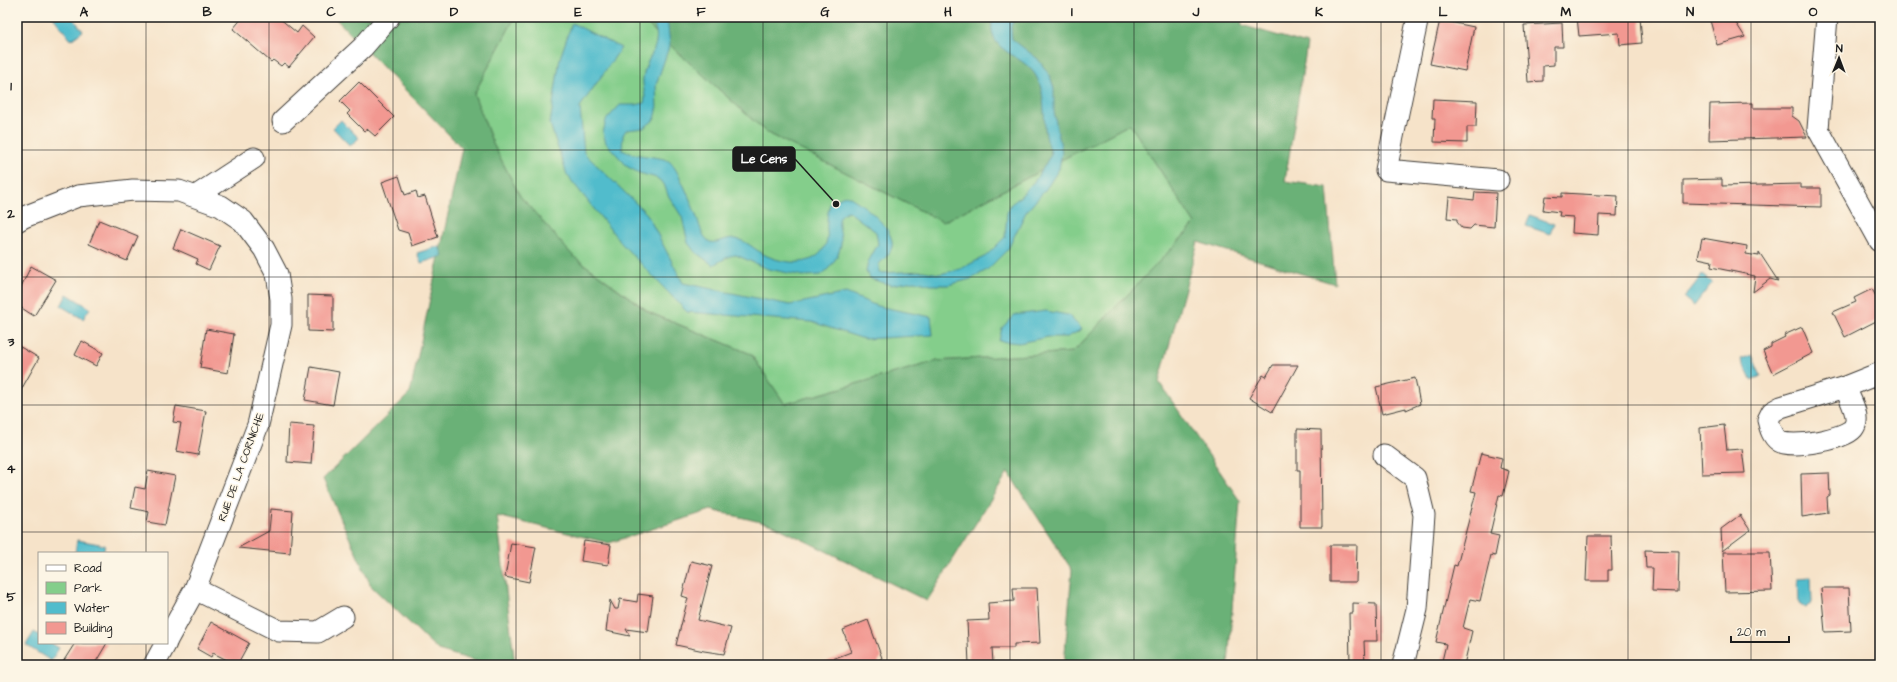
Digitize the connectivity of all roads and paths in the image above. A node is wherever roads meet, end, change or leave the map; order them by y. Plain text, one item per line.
1 (389, 17) edge
2 (1418, 17) edge
3 (1827, 17) edge
4 (284, 121) dead end
5 (254, 158) dead end
6 (1498, 180) dead end
7 (196, 196) junction
8 (17, 221) edge
9 (1880, 240) edge
10 (1880, 373) edge
11 (1845, 387) dead end
12 (1384, 455) dead end
13 (195, 589) junction
14 (343, 617) dead end
15 (168, 638) edge
16 (165, 644) edge
17 (154, 665) edge
18 (1403, 665) edge

1 - 4 street
2 - 6 street
3 - 9 street
5 - 7 street
7 - 8 street, RUE DE LA CORNICHE
7 - 13 street, RUE DE LA CORNICHE
10 - 11 street
12 - 18 street
13 - 14 street
13 - 15 street, RUE DE LA CORNICHE
16 - 17 street

